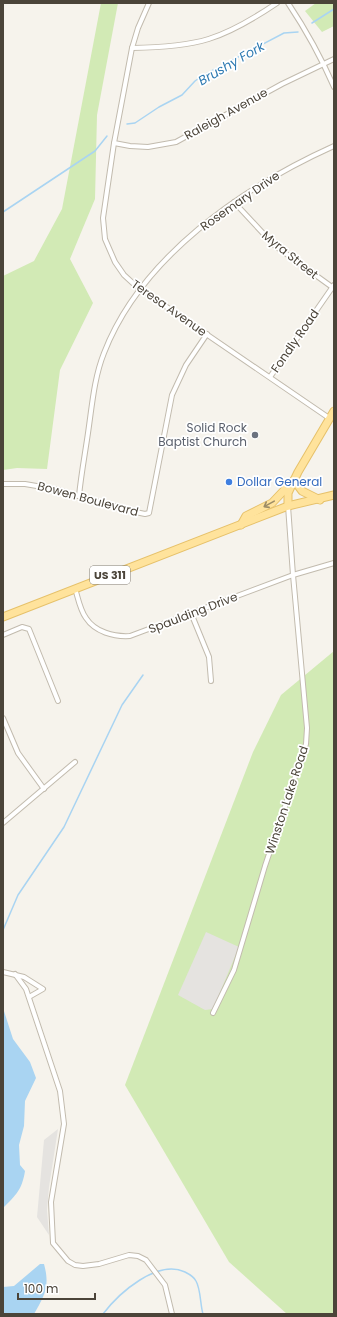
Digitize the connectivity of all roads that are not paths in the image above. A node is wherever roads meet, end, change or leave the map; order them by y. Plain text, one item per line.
1 (150, 3) edge
2 (277, 3) edge
3 (288, 3) edge
4 (132, 48) junction
5 (334, 59) edge
6 (324, 63) junction
7 (334, 87) edge
8 (114, 143) junction
9 (334, 146) edge
10 (234, 202) junction
11 (333, 286) edge
12 (140, 288) junction
13 (207, 334) junction
14 (270, 377) junction
15 (334, 411) edge
16 (329, 418) junction
17 (294, 480) junction
18 (3, 484) edge
19 (334, 495) edge
20 (79, 496) junction
21 (320, 500) junction
22 (288, 506) junction
23 (241, 525) junction
24 (334, 563) edge
25 (293, 575) junction
26 (75, 588) junction
27 (191, 613) junction
28 (3, 617) edge
29 (3, 635) edge
30 (211, 681) dead end
31 (58, 701) dead end
32 (3, 718) edge
33 (75, 762) dead end
34 (44, 789) junction
35 (3, 824) edge
36 (3, 972) edge
37 (15, 974) junction
38 (29, 997) junction
39 (213, 1012) dead end
40 (172, 1314) edge

1 - 4 street, Teresa Avenue
2 - 4 street
3 - 6 street
4 - 8 street, Teresa Avenue
5 - 6 street, Raleigh Avenue
6 - 7 street
6 - 8 street, Raleigh Avenue
8 - 12 street, Teresa Avenue
9 - 10 street, Rosemary Drive
10 - 11 street, Myra Street
10 - 12 street, Rosemary Drive
11 - 14 street, Fondly Road
12 - 13 street, Teresa Avenue
12 - 20 street, Rosemary Drive
13 - 14 street, Teresa Avenue
13 - 20 street, Bowen Boulevard
14 - 16 street, Teresa Avenue
15 - 16 main road
16 - 17 main road
17 - 21 main road
17 - 22 main road
17 -> 23 main road
18 - 20 street, Bowen Boulevard
19 - 21 main road, US 311
21 - 22 main road, US 311
22 - 23 main road, US 311
22 - 25 street, Winston Lake Road
23 - 26 main road, US 311
24 - 25 street, Spaulding Drive
25 - 27 street, Spaulding Drive
25 - 39 street, Winston Lake Road
26 - 27 street, Spaulding Drive
26 - 28 main road, US 311
27 - 30 street
29 - 31 street
32 - 34 street
33 - 34 street
34 - 35 street
36 - 37 street
37 - 38 street
37 - 38 street
38 - 40 street

